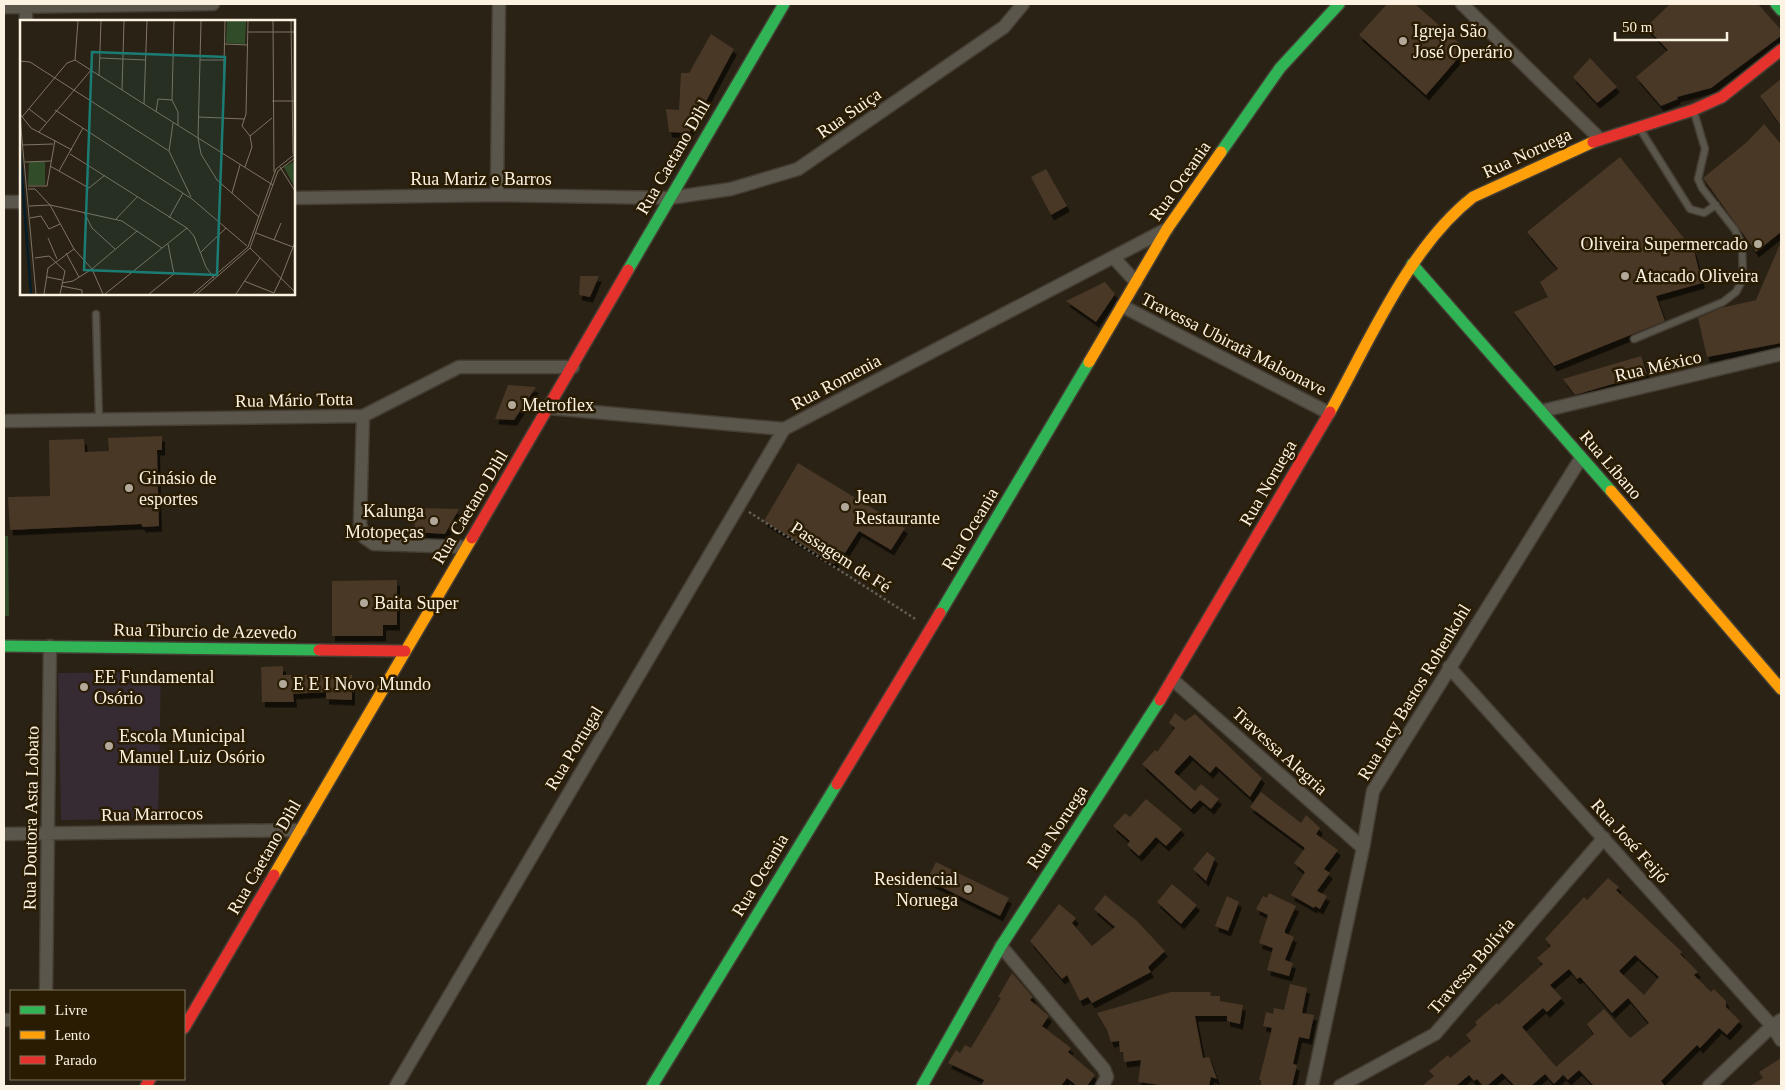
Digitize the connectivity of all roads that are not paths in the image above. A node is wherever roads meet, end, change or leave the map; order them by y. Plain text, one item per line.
1 (213, 4) edge
2 (499, 4) edge
3 (784, 4) edge
4 (1023, 4) edge
5 (1339, 4) edge
6 (1462, 4) edge
7 (1776, 4) edge
8 (4, 6) edge
9 (26, 6) junction
10 (1781, 10) edge
11 (26, 20) edge
12 (1781, 50) edge
13 (1694, 110) junction
14 (1639, 128) junction
15 (1600, 139) junction
16 (497, 195) junction
17 (295, 198) edge
18 (669, 198) junction
19 (4, 202) edge
20 (20, 202) edge
21 (1716, 205) junction
22 (1168, 229) junction
23 (1113, 256) junction
24 (1412, 264) junction
25 (1136, 282) junction
26 (1122, 306) junction
27 (96, 314) dead end
28 (1634, 338) dead end
29 (1781, 354) edge
30 (573, 367) junction
31 (549, 408) junction
32 (1542, 411) junction
33 (1329, 413) junction
34 (363, 416) junction
35 (99, 420) junction
36 (4, 421) edge
37 (784, 429) junction
38 (1581, 458) junction
39 (466, 548) junction
40 (4, 646) edge
41 (50, 646) junction
42 (405, 651) junction
43 (1449, 667) junction
44 (1174, 680) junction
45 (1781, 689) edge
46 (301, 830) junction
47 (48, 833) junction
48 (4, 834) edge
49 (1604, 838) junction
50 (1363, 848) junction
51 (1001, 946) junction
52 (46, 990) edge
53 (185, 1023) edge
54 (1776, 1023) edge
55 (1781, 1040) edge
56 (396, 1086) edge
57 (652, 1086) edge
58 (922, 1086) edge
59 (1102, 1086) edge
60 (1312, 1086) edge
61 (1340, 1086) edge
62 (1709, 1086) edge

1 - 9 street
2 - 16 street
3 - 18 street, Rua Caetano Dihl
4 - 18 street, Rua Suiça
5 - 22 street, Rua Oceania
6 - 15 street
7 - 10 street
8 - 9 street
9 - 11 street
12 - 13 street, Rua Noruega
13 - 14 street, Rua Noruega
13 - 21 lane
14 - 15 street, Rua Noruega
14 - 21 lane
15 - 24 street, Rua Noruega
16 - 17 street, Rua Mariz e Barros
16 - 18 street, Rua Mariz e Barros
18 - 30 street, Rua Caetano Dihl
19 - 20 street
21 - 28 lane
22 - 23 street, Rua Romenia
22 - 25 street, Rua Oceania
23 - 25 street
23 - 37 street, Rua Romenia
24 - 32 street, Rua Líbano
24 - 33 street, Rua Noruega
25 - 26 street, Rua Oceania
26 - 33 street, Travessa Ubiratã Malsonave
26 - 57 street, Rua Oceania
27 - 35 lane
29 - 32 street, Rua México
30 - 31 street, Rua Caetano Dihl
30 - 34 street, Rua Mário Totta
31 - 37 street, Rua Romenia
31 - 39 street, Rua Caetano Dihl
32 - 38 street, Rua Líbano
33 - 44 street, Rua Noruega
34 - 35 street, Rua Mário Totta
34 - 39 street
35 - 36 street, Rua Mário Totta
37 - 56 street, Rua Portugal
38 - 43 street, Rua Jacy Bastos Rohenkohl
38 - 45 street, Rua Líbano
39 - 42 street, Rua Caetano Dihl
40 - 41 street, Rua Tiburcio de Azevedo
41 - 42 street, Rua Tiburcio de Azevedo
41 - 47 street, Rua Doutora Asta Lobato
42 - 46 street, Rua Caetano Dihl
43 - 49 street, Rua José Feijó
43 - 50 street, Rua Jacy Bastos Rohenkohl
44 - 50 street, Travessa Alegria
44 - 51 street, Rua Noruega
46 - 47 street, Rua Marrocos
46 - 53 street, Rua Caetano Dihl
47 - 48 street, Rua Marrocos
47 - 52 street, Rua Doutora Asta Lobato
49 - 54 street, Rua José Feijó
49 - 61 street, Travessa Bolívia
50 - 60 street, Rua Jacy Bastos Rohenkohl
51 - 58 street, Rua Noruega
51 - 59 street
54 - 55 street, Rua José Feijó
54 - 62 street

